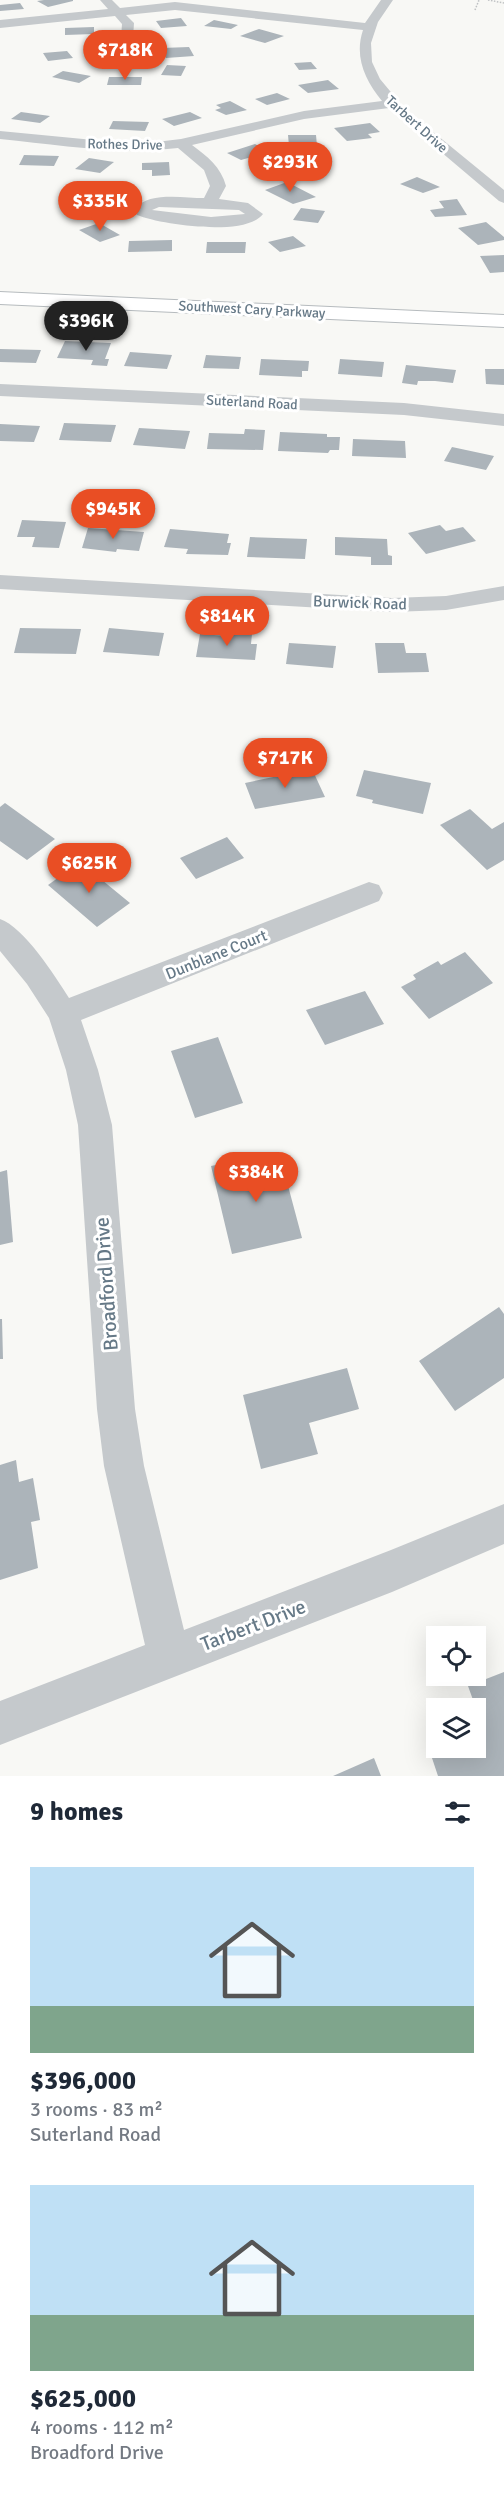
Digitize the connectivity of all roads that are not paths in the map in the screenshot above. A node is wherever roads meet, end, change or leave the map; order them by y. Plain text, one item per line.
1 (106, 0) edge
2 (387, 0) edge
3 (117, 11) junction
4 (0, 24) edge
5 (367, 27) junction
6 (124, 60) dead end
7 (391, 104) junction
8 (0, 135) edge
9 (182, 143) junction
10 (504, 198) edge
11 (209, 203) junction
12 (0, 298) edge
13 (504, 321) edge
14 (0, 390) edge
15 (504, 420) edge
16 (0, 582) edge
17 (504, 593) edge
18 (369, 893) dead end
19 (0, 931) edge
20 (63, 1014) junction
21 (504, 1524) edge
22 (169, 1657) junction
23 (0, 1723) edge

1 - 3 street
2 - 5 street
3 - 4 street
3 - 5 street
3 - 6 street
5 - 7 street, Tarbert Drive
7 - 9 street, Rothes Drive
7 - 10 street, Tarbert Drive
8 - 9 street, Rothes Drive
9 - 11 street
11 - 11 street
12 - 13 main road, Southwest Cary Parkway
14 - 15 street, Suterland Road
16 - 17 street, Burwick Road
18 - 20 street, Dunblane Court
19 - 20 street, Broadford Drive
20 - 22 street, Broadford Drive
21 - 22 street, Tarbert Drive
22 - 23 street, Tarbert Drive

